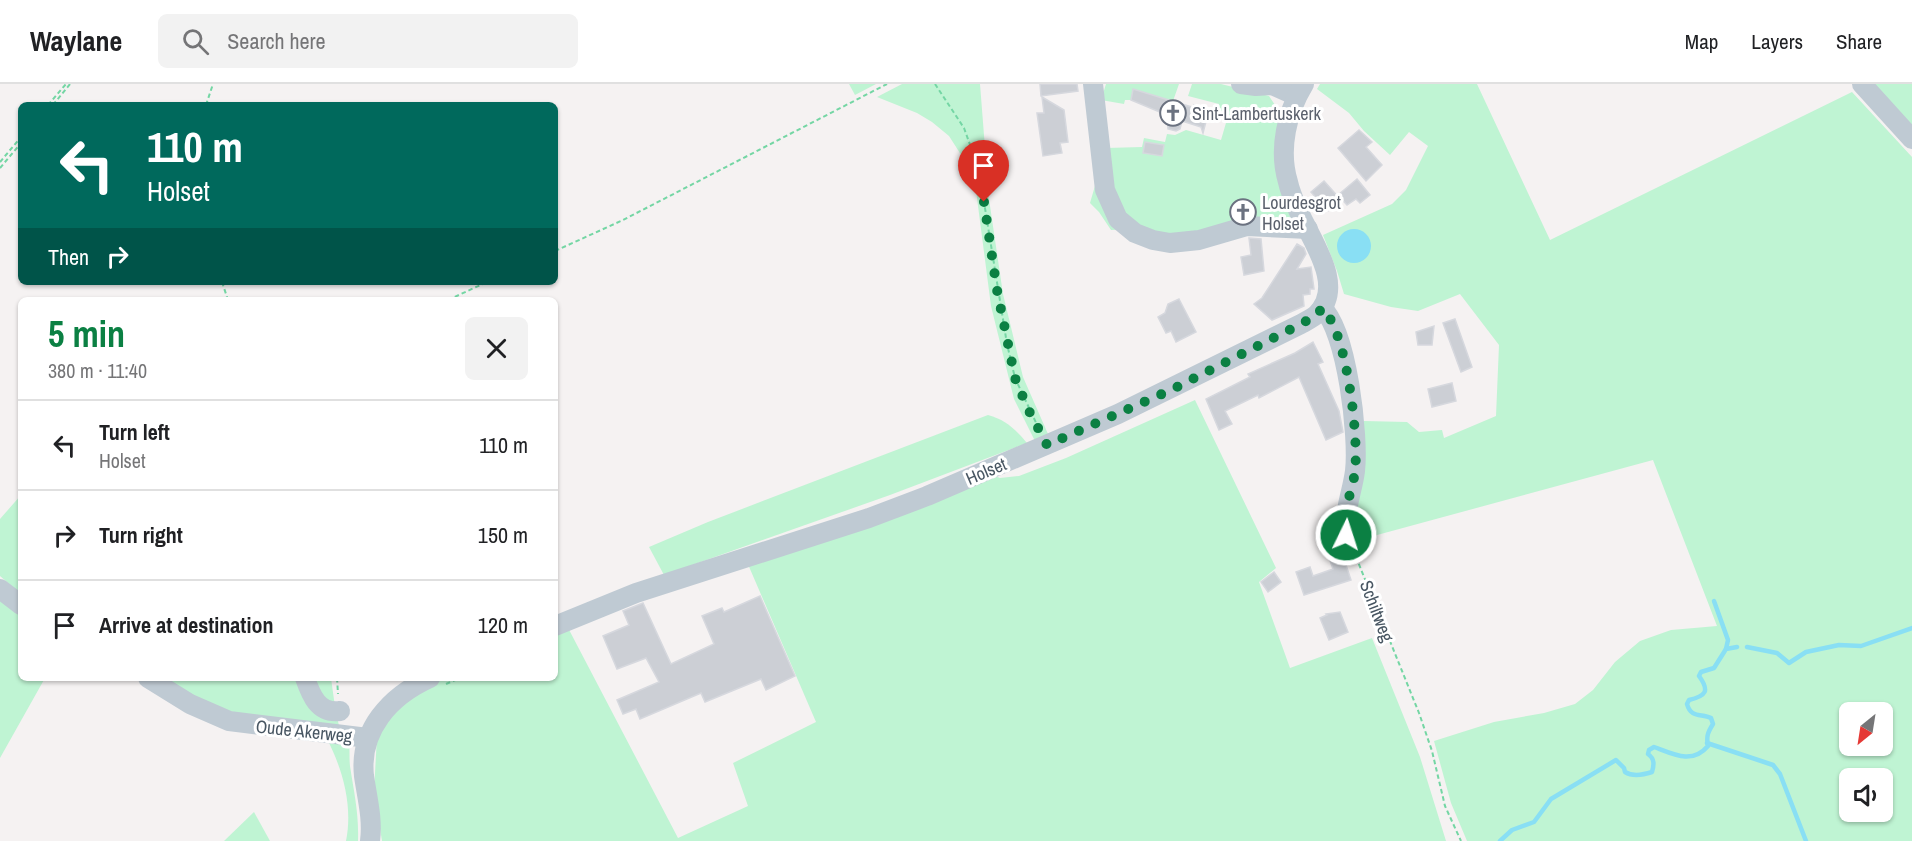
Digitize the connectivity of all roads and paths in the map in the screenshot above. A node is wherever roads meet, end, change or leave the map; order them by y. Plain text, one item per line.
1 (68, 84) edge
2 (213, 84) edge
3 (886, 84) edge
4 (935, 84) edge
5 (1093, 84) edge
6 (1241, 84) edge
7 (1862, 84) edge
8 (1300, 90) edge
9 (51, 102) edge
10 (55, 102) edge
11 (207, 102) edge
12 (1912, 139) edge
13 (18, 141) edge
14 (18, 147) edge
15 (0, 162) edge
16 (0, 168) edge
17 (1308, 229) junction
18 (558, 249) edge
19 (480, 285) edge
20 (454, 297) edge
21 (1322, 308) junction
22 (1047, 445) junction
23 (1349, 543) joint
24 (0, 590) edge
25 (18, 603) edge
26 (558, 625) edge
27 (153, 681) edge
28 (306, 681) edge
29 (424, 681) edge
30 (340, 711) dead end
31 (368, 738) junction
32 (370, 841) edge
33 (1461, 841) edge

1 - 9 path
1 - 10 path
2 - 11 path
3 - 18 path
4 - 22 path
5 - 17 street
6 - 8 street
7 - 12 street
8 - 17 street
13 - 15 path
14 - 16 path
17 - 21 street
19 - 20 path
21 - 22 street, Holset
21 - 23 street
22 - 26 street, Holset
23 - 33 path, Schiltweg
24 - 25 street
27 - 31 street, Oude Akerweg
28 - 30 street
29 - 31 street
31 - 32 street, Oude Akerweg

